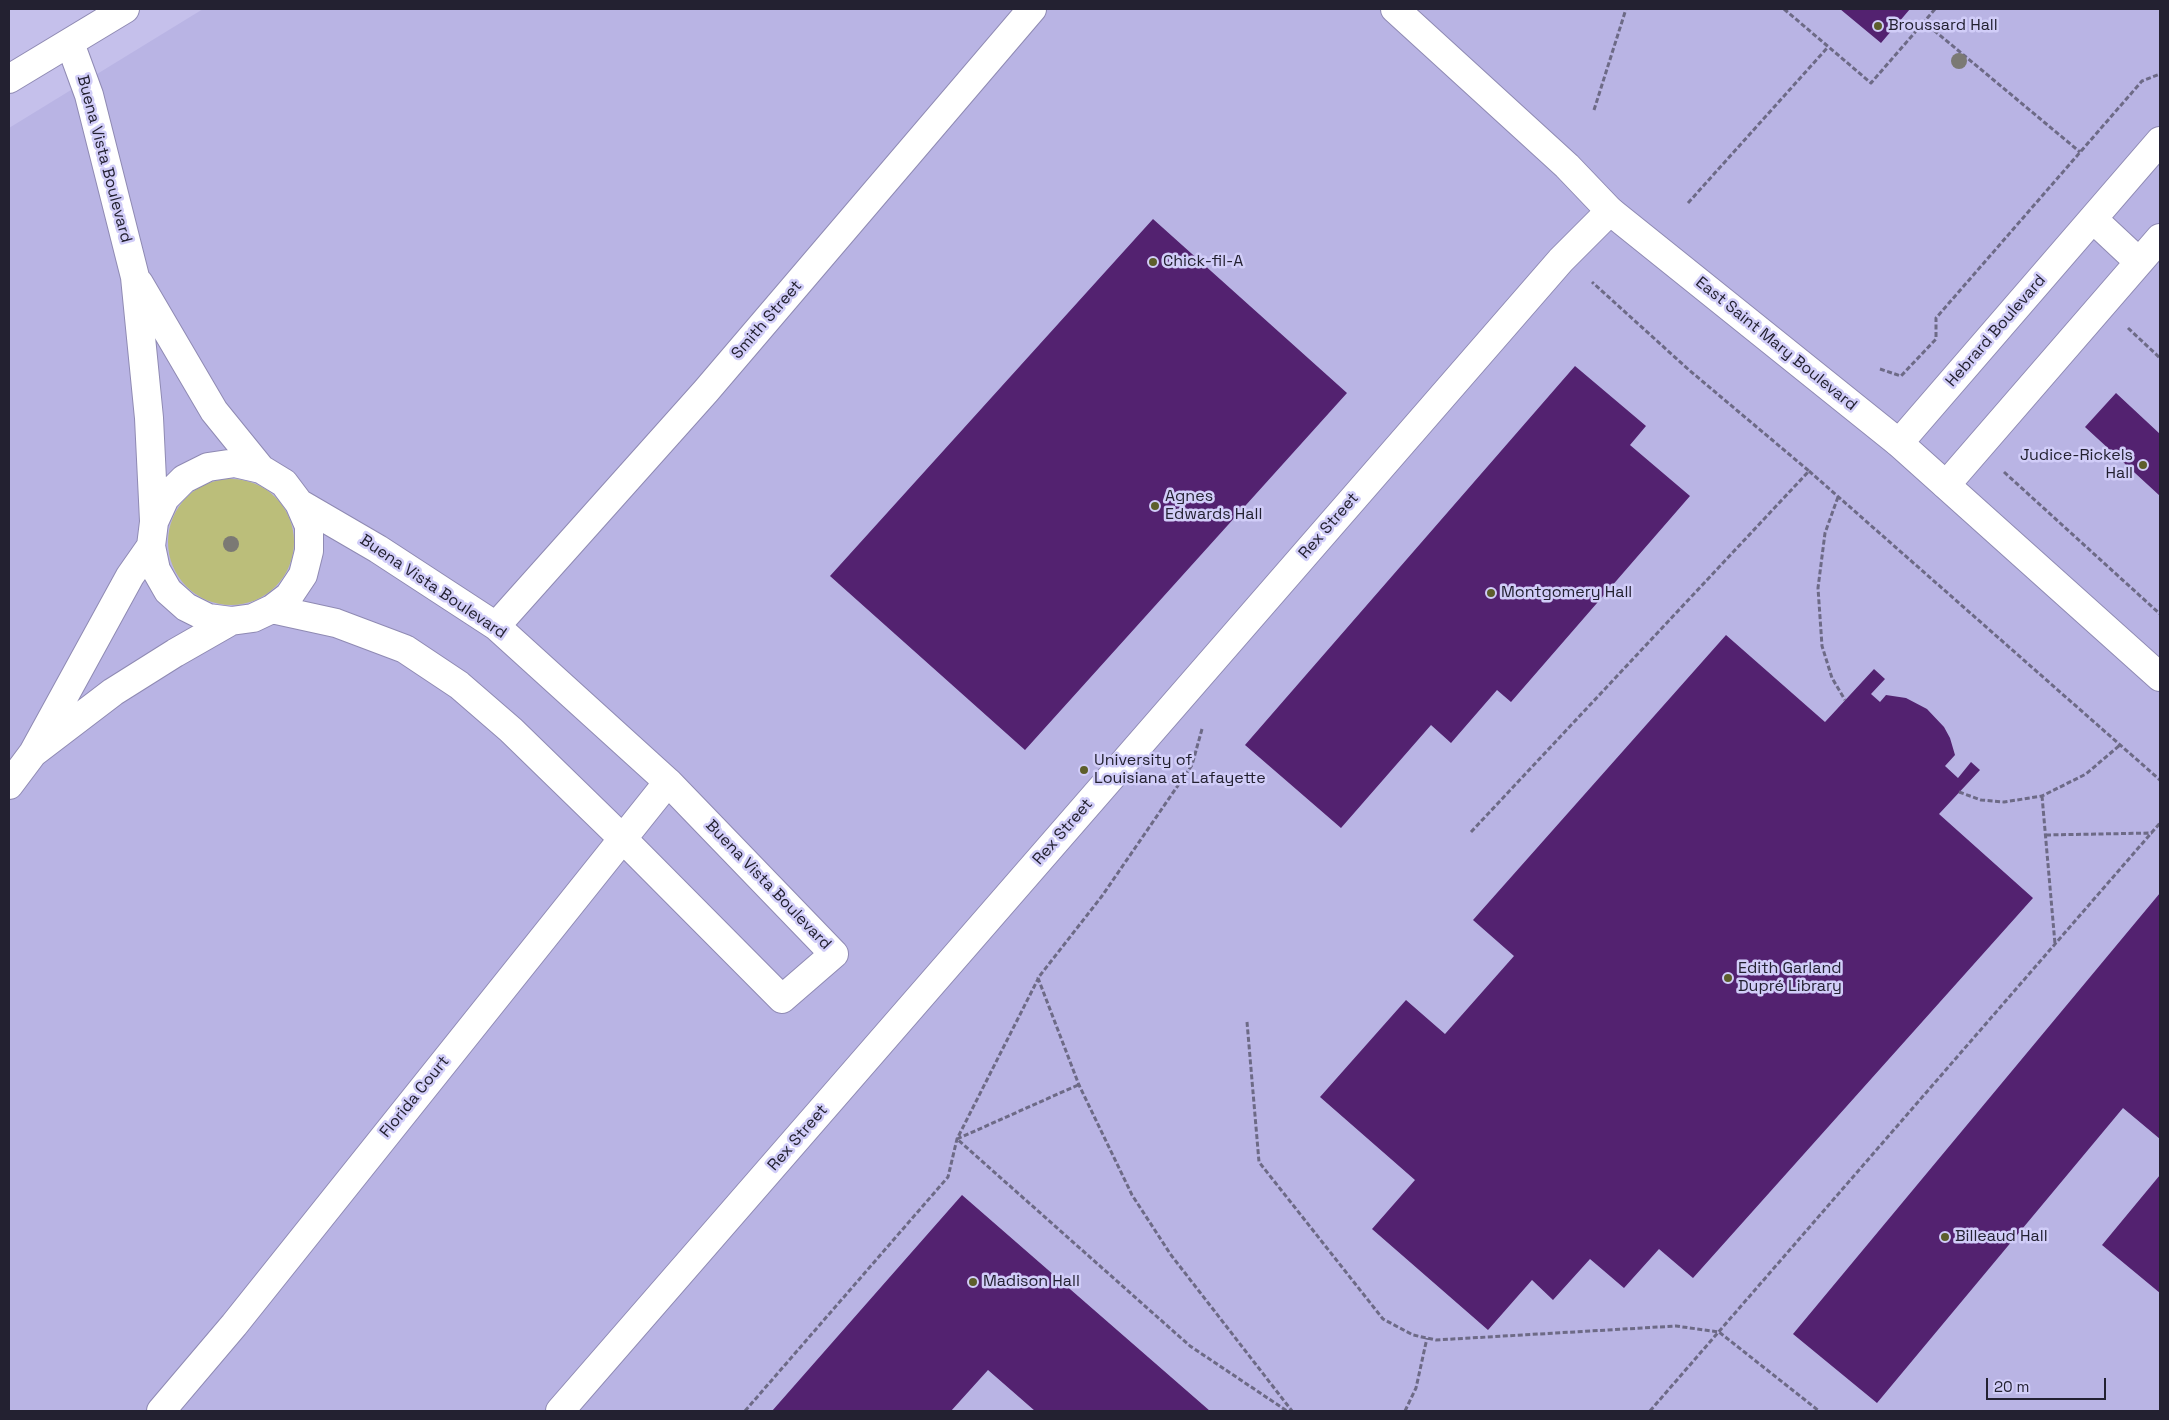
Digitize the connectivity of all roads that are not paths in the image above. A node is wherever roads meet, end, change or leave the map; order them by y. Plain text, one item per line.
1 (125, 9) edge
2 (1032, 9) edge
3 (1395, 9) edge
4 (70, 42) junction
5 (9, 79) edge
6 (2160, 141) edge
7 (1610, 211) junction
8 (2093, 219) junction
9 (2160, 238) edge
10 (2139, 262) junction
11 (135, 277) junction
12 (1899, 443) junction
13 (261, 469) junction
14 (1946, 485) junction
15 (300, 503) junction
16 (153, 534) junction
17 (272, 609) junction
18 (231, 621) junction
19 (496, 626) junction
20 (2160, 677) edge
21 (33, 753) junction
22 (668, 782) junction
23 (9, 785) edge
24 (622, 838) junction
25 (161, 1411) edge
26 (560, 1411) edge

1 - 4 street
2 - 19 street, Smith Street
3 - 7 street, East Saint Mary Boulevard
4 - 5 street
4 - 11 street, Buena Vista Boulevard
6 - 8 street, Hebrard Boulevard
7 - 12 street, East Saint Mary Boulevard
7 - 26 street, Rex Street
8 - 10 street
8 - 12 street, Hebrard Boulevard
9 - 10 street
10 - 14 street
11 - 13 street, Buena Vista Boulevard
11 - 16 street, Buena Vista Boulevard
12 - 14 street, East Saint Mary Boulevard
13 - 15 street, Buena Vista Boulevard
13 - 16 street, Buena Vista Boulevard
14 - 20 street, East Saint Mary Boulevard
15 - 17 street, Buena Vista Boulevard
15 - 19 street, Buena Vista Boulevard
16 - 18 street, Buena Vista Boulevard
16 - 21 street, Buena Vista Boulevard
17 - 18 street, Buena Vista Boulevard
17 - 24 street, Buena Vista Boulevard
18 - 21 street, Buena Vista Boulevard
19 - 22 street, Buena Vista Boulevard
21 - 23 street
22 - 24 street, Florida Court
22 - 24 street, Buena Vista Boulevard
24 - 25 street, Florida Court

